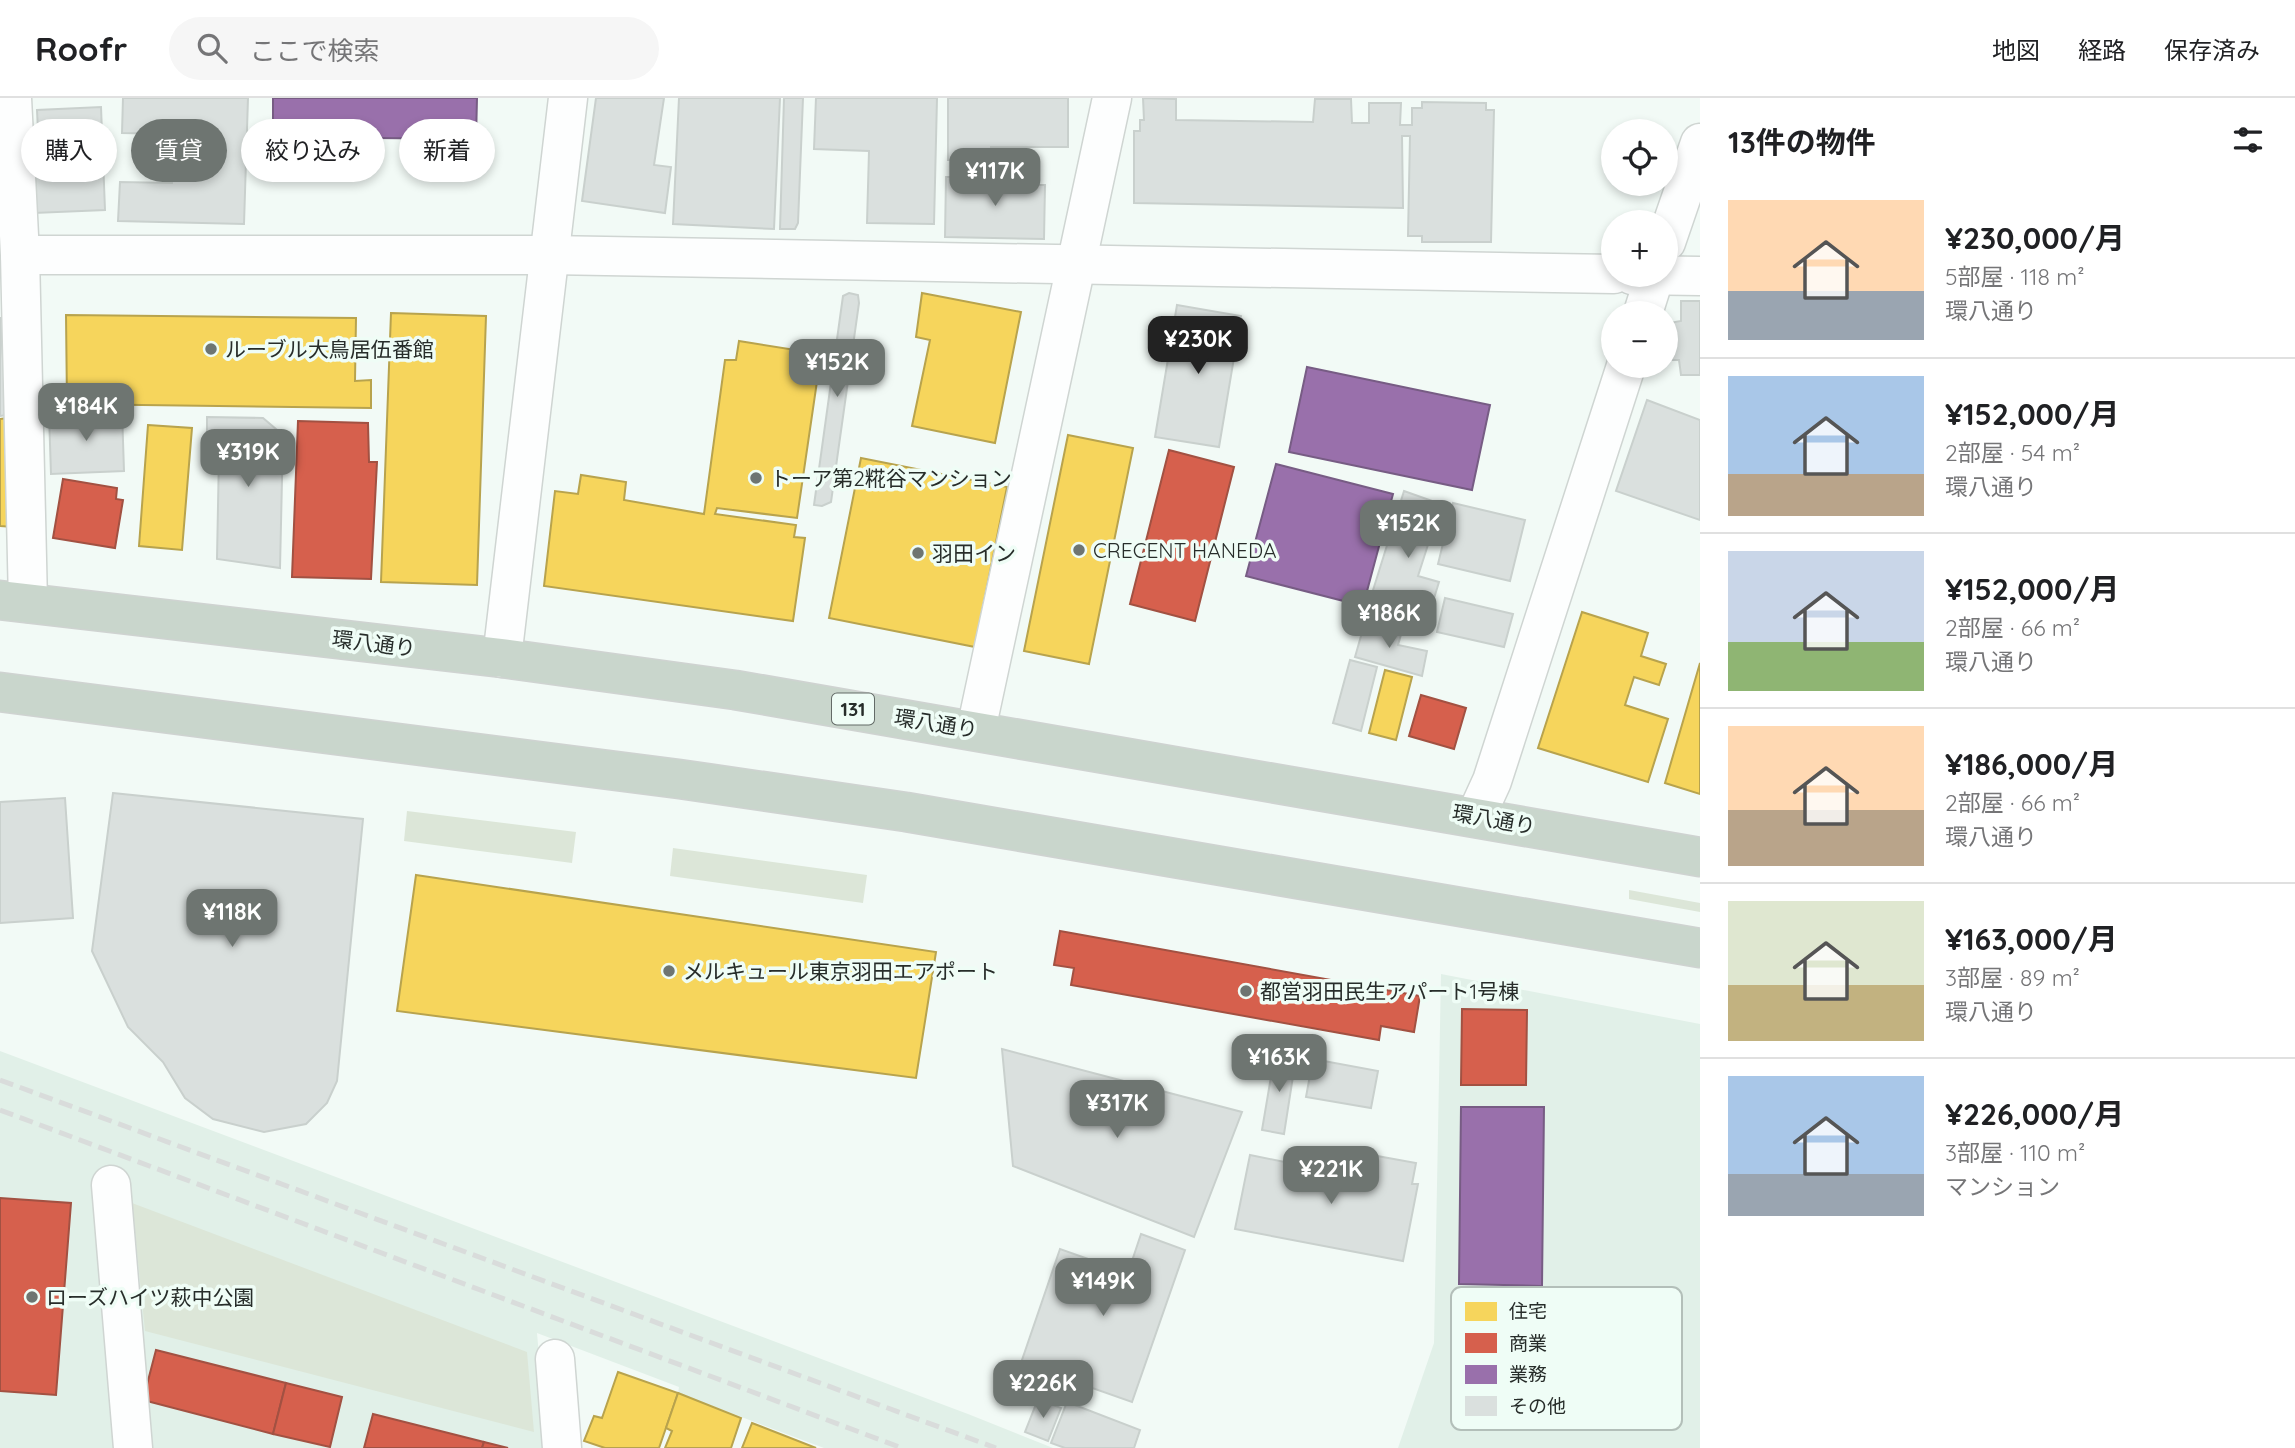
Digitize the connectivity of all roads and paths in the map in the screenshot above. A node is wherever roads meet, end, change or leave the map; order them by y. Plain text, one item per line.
1 (12, 98) edge
2 (568, 98) edge
3 (1112, 98) edge
4 (1700, 143) edge
5 (1677, 210) edge
6 (20, 256) junction
7 (548, 256) junction
8 (1078, 267) junction
9 (1601, 274) edge
10 (1678, 276) edge
11 (1700, 276) edge
12 (1622, 378) edge
13 (14, 601) edge
14 (502, 658) junction
15 (0, 692) edge
16 (976, 730) junction
17 (1476, 816) junction
18 (1700, 857) edge
19 (1700, 948) edge
20 (111, 1185) dead end
21 (555, 1359) dead end
22 (133, 1448) edge
23 (562, 1448) edge

1 - 6 street
2 - 7 street
3 - 8 street
4 - 5 street
6 - 7 street
6 - 13 street
7 - 8 street
7 - 14 street
8 - 9 street
8 - 16 street
10 - 11 street
12 - 17 street
13 - 14 highway, 環八通り / 131
14 - 16 highway, 環八通り / 131
15 - 19 highway
16 - 17 highway, 環八通り / 131
17 - 18 highway, 環八通り / 131
20 - 22 street
21 - 23 street

